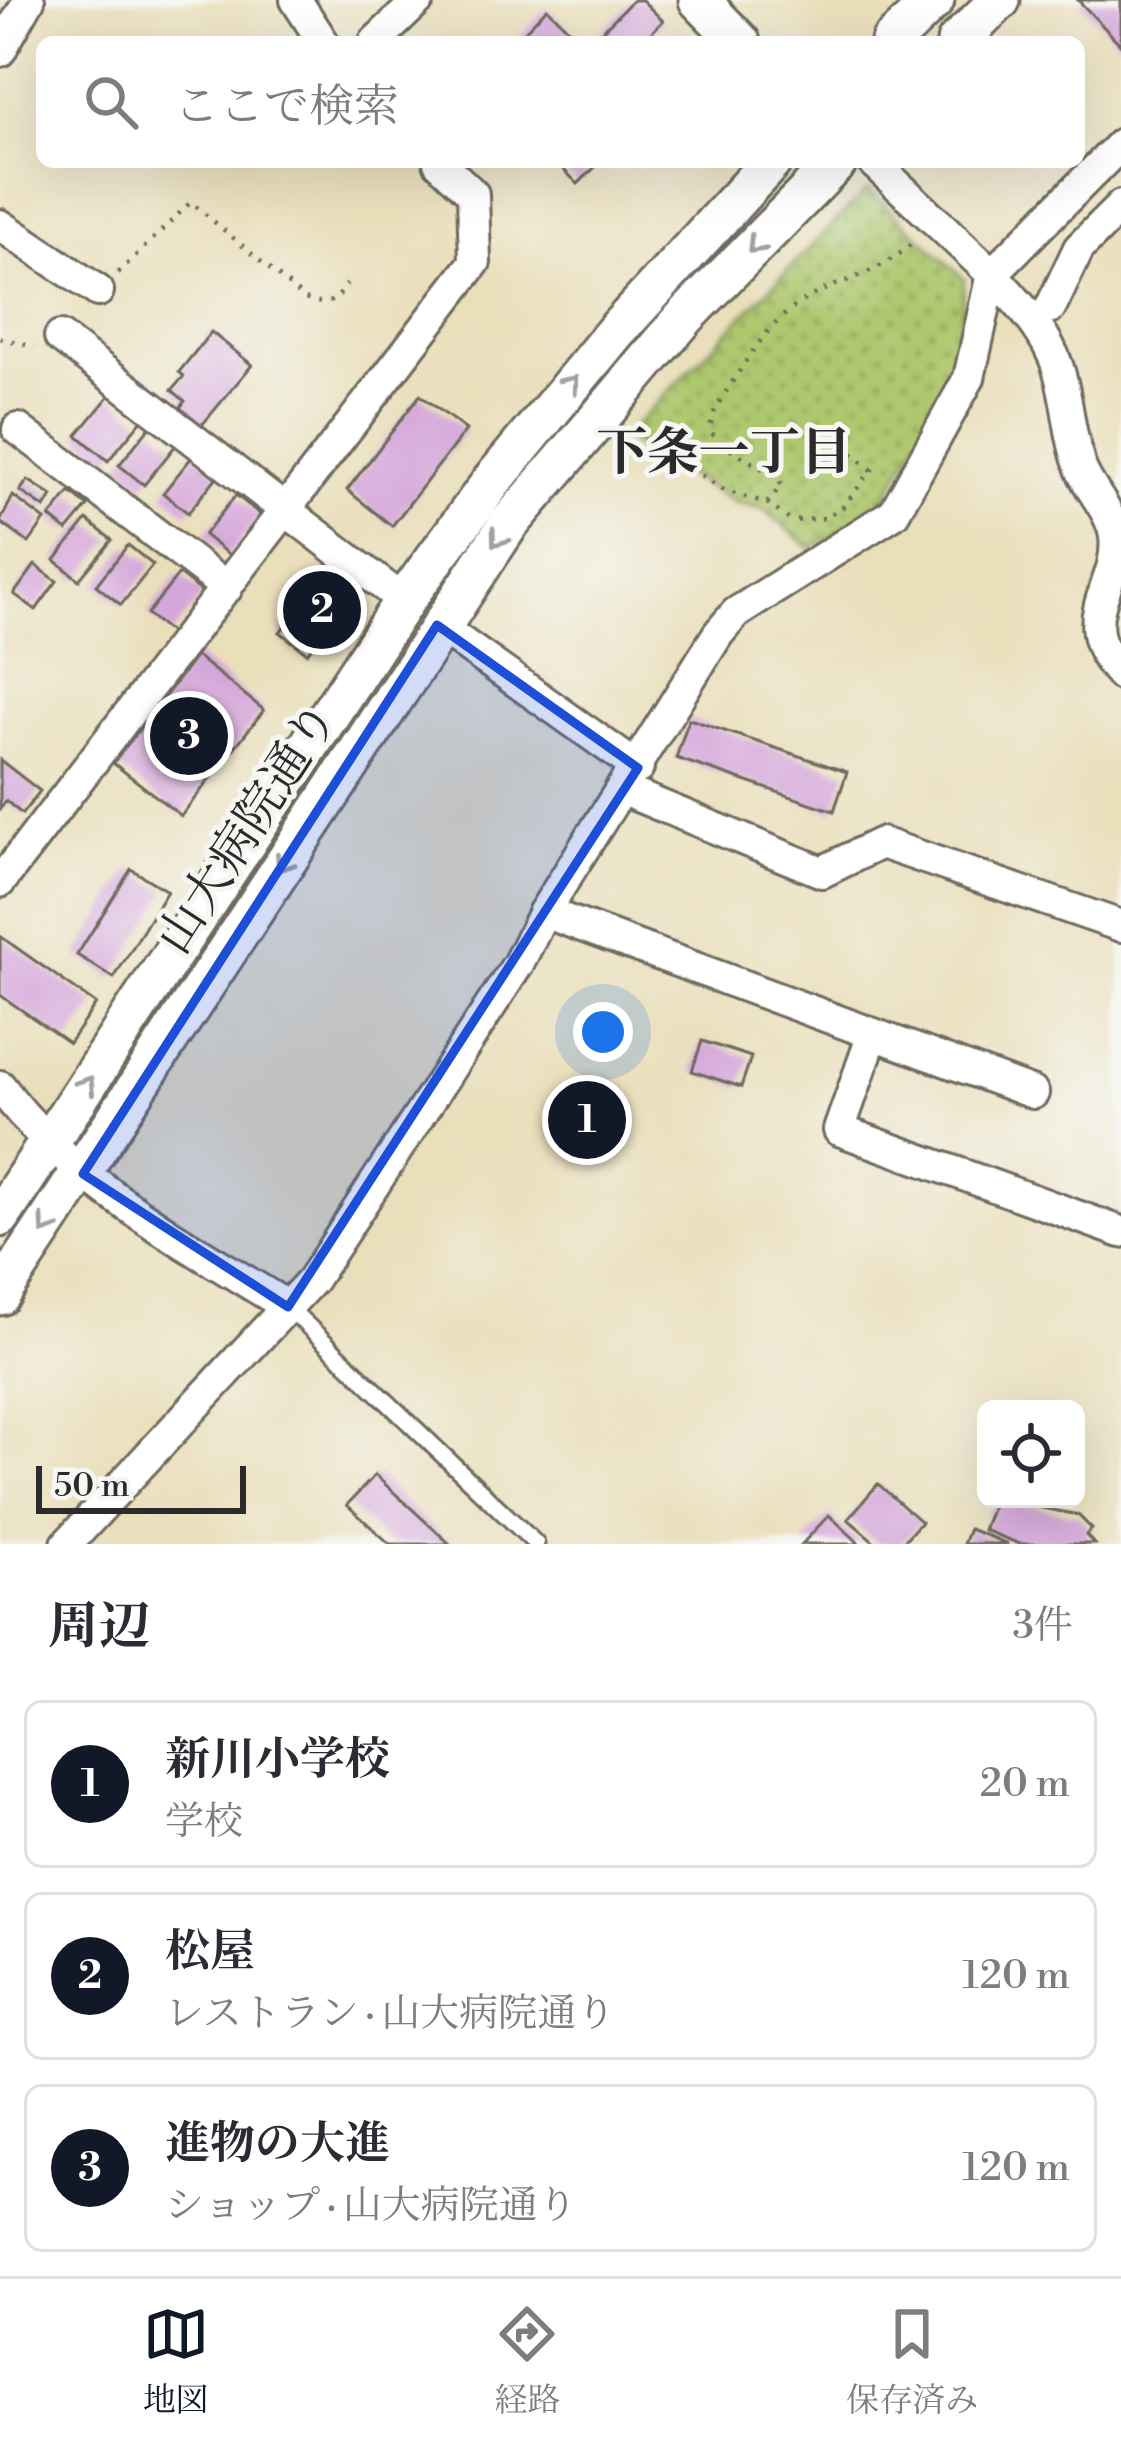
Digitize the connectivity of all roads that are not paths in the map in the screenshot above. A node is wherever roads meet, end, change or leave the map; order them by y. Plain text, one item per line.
1 (29, 0) edge
2 (296, 0) edge
3 (419, 0) edge
4 (699, 0) edge
5 (934, 0) edge
6 (1000, 0) edge
7 (319, 36) edge
8 (381, 36) edge
9 (734, 36) edge
10 (897, 36) edge
11 (963, 36) edge
12 (0, 51) edge
13 (1121, 144) edge
14 (445, 168) edge
15 (766, 168) edge
16 (831, 168) edge
17 (879, 168) edge
18 (1121, 206) edge
19 (0, 225) edge
20 (992, 274) junction
21 (98, 291) road end
22 (1051, 307) dead end
23 (60, 337) road end
24 (18, 429) dead end
25 (286, 510) junction
26 (227, 588) junction
27 (404, 601) junction
28 (437, 625) junction
29 (1121, 675) edge
30 (631, 779) junction
31 (0, 882) edge
32 (544, 912) junction
33 (1121, 926) edge
34 (873, 1034) junction
35 (0, 1086) edge
36 (1033, 1093) dead end
37 (47, 1145) junction
38 (83, 1174) junction
39 (0, 1217) edge
40 (1121, 1232) edge
41 (0, 1295) edge
42 (288, 1307) junction
43 (67, 1544) edge
44 (536, 1544) edge

1 - 12 street
2 - 7 street
3 - 8 street
4 - 9 street
5 - 10 street
6 - 11 street
13 - 20 street
14 - 25 street
27 -> 15 street, 山大病院通り
16 -> 28 street, 山大病院通り
17 - 20 street
18 - 22 street
19 - 21 street
20 - 29 street
20 - 30 street
23 - 25 street
24 - 26 street
25 - 26 street
25 - 27 street
26 - 31 street
37 -> 27 street, 山大病院通り
28 - 30 street
28 -> 38 street, 山大病院通り
30 - 32 street
30 - 33 street
32 - 34 street
32 - 42 street
34 - 36 street
34 - 40 street
35 - 37 street
37 - 38 street
37 - 39 street, 山大病院通り
38 -> 41 street, 山大病院通り
38 - 42 street
42 - 43 street
42 - 44 lane

